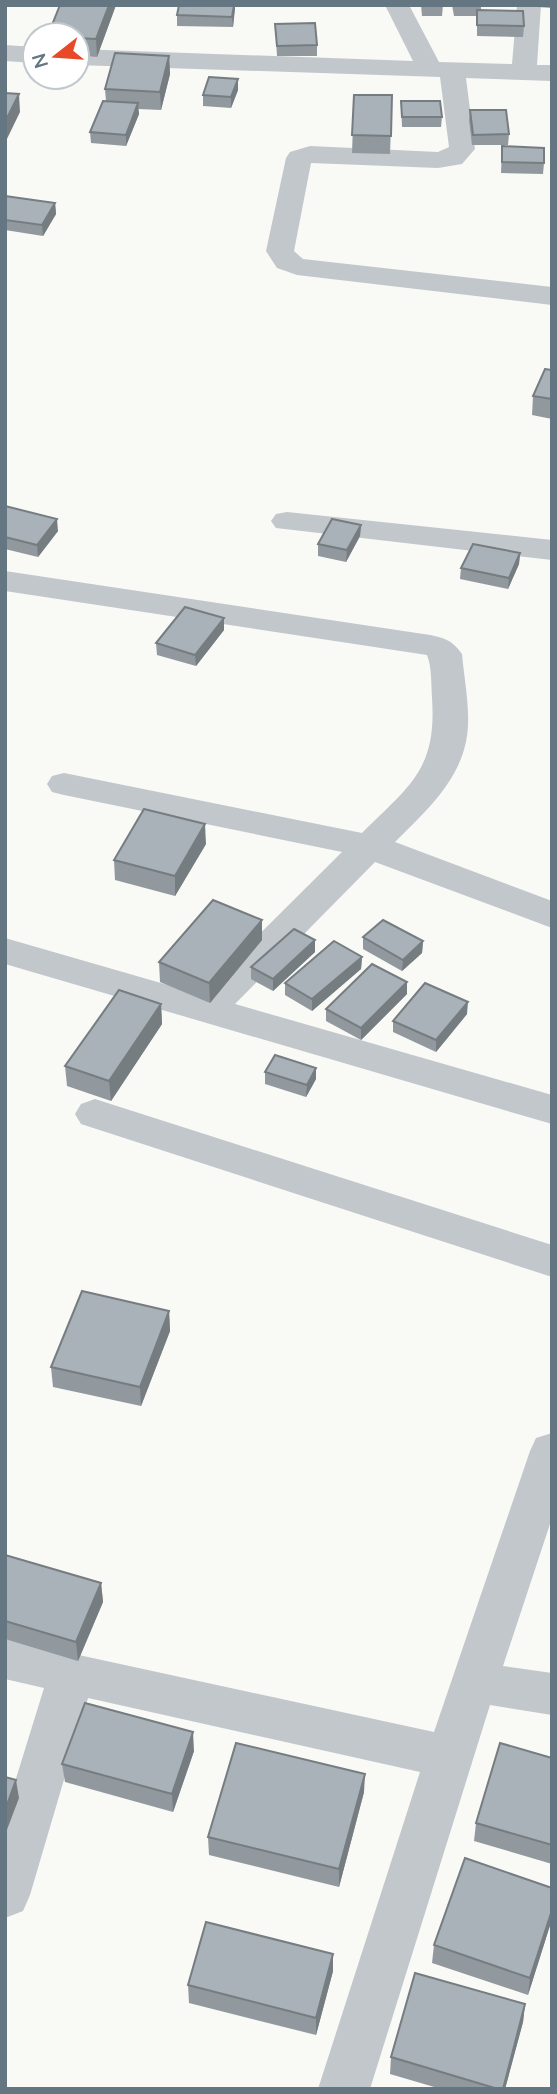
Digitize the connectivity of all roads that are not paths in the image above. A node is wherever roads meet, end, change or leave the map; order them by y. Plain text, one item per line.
1 (397, 5) edge
2 (529, 5) edge
3 (91, 57) edge
4 (441, 69) junction
5 (524, 72) junction
6 (552, 73) edge
7 (552, 296) edge
8 (286, 521) dead end
9 (552, 550) edge
10 (5, 581) edge
11 (64, 784) dead end
12 (369, 846) junction
13 (552, 915) edge
14 (5, 951) edge
15 (206, 1010) junction
16 (552, 1110) edge
17 (95, 1114) dead end
18 (552, 1261) edge
19 (552, 1451) edge
20 (5, 1660) edge
21 (72, 1674) junction
22 (474, 1682) junction
23 (552, 1694) edge
24 (449, 1757) junction
25 (5, 1895) edge
26 (344, 2089) edge

1 - 4 street
2 - 5 street
3 - 4 street
4 - 5 street
4 - 7 street
5 - 6 street
8 - 9 street
10 - 12 street
11 - 12 street
12 - 13 street
12 - 15 street
14 - 15 street
15 - 16 street
17 - 18 street
19 - 22 street
20 - 21 street
21 - 24 street
21 - 25 street
22 - 23 street
22 - 24 street
24 - 26 street

